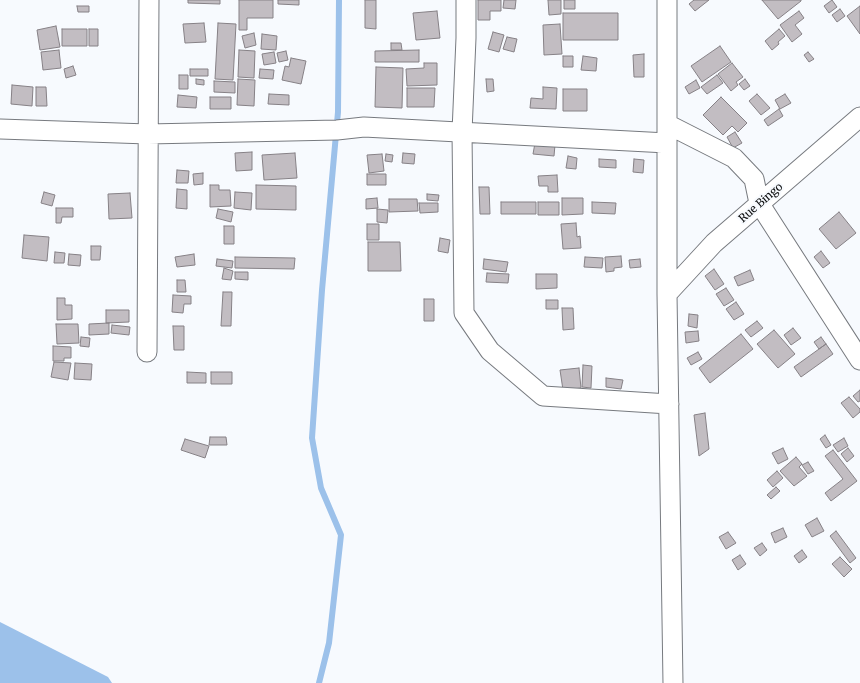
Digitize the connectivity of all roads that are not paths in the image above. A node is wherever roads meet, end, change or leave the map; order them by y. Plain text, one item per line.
1 (149, 0) edge
2 (466, 0) edge
3 (668, 0) edge
4 (860, 117) edge
5 (667, 124) junction
6 (0, 129) edge
7 (462, 132) junction
8 (148, 134) junction
9 (667, 143) junction
10 (760, 203) junction
11 (667, 294) junction
12 (147, 352) dead end
13 (860, 360) edge
14 (669, 404) junction
15 (673, 683) edge

1 - 8 street
2 - 7 street
3 - 5 street
4 - 10 street, Rue Bingo
5 - 9 street
5 - 10 street
6 - 8 street
7 - 8 street
7 - 9 street
7 - 14 street
8 - 12 street
9 - 11 street
10 - 11 street, Rue Bingo
10 - 13 street
11 - 14 street
14 - 15 street

